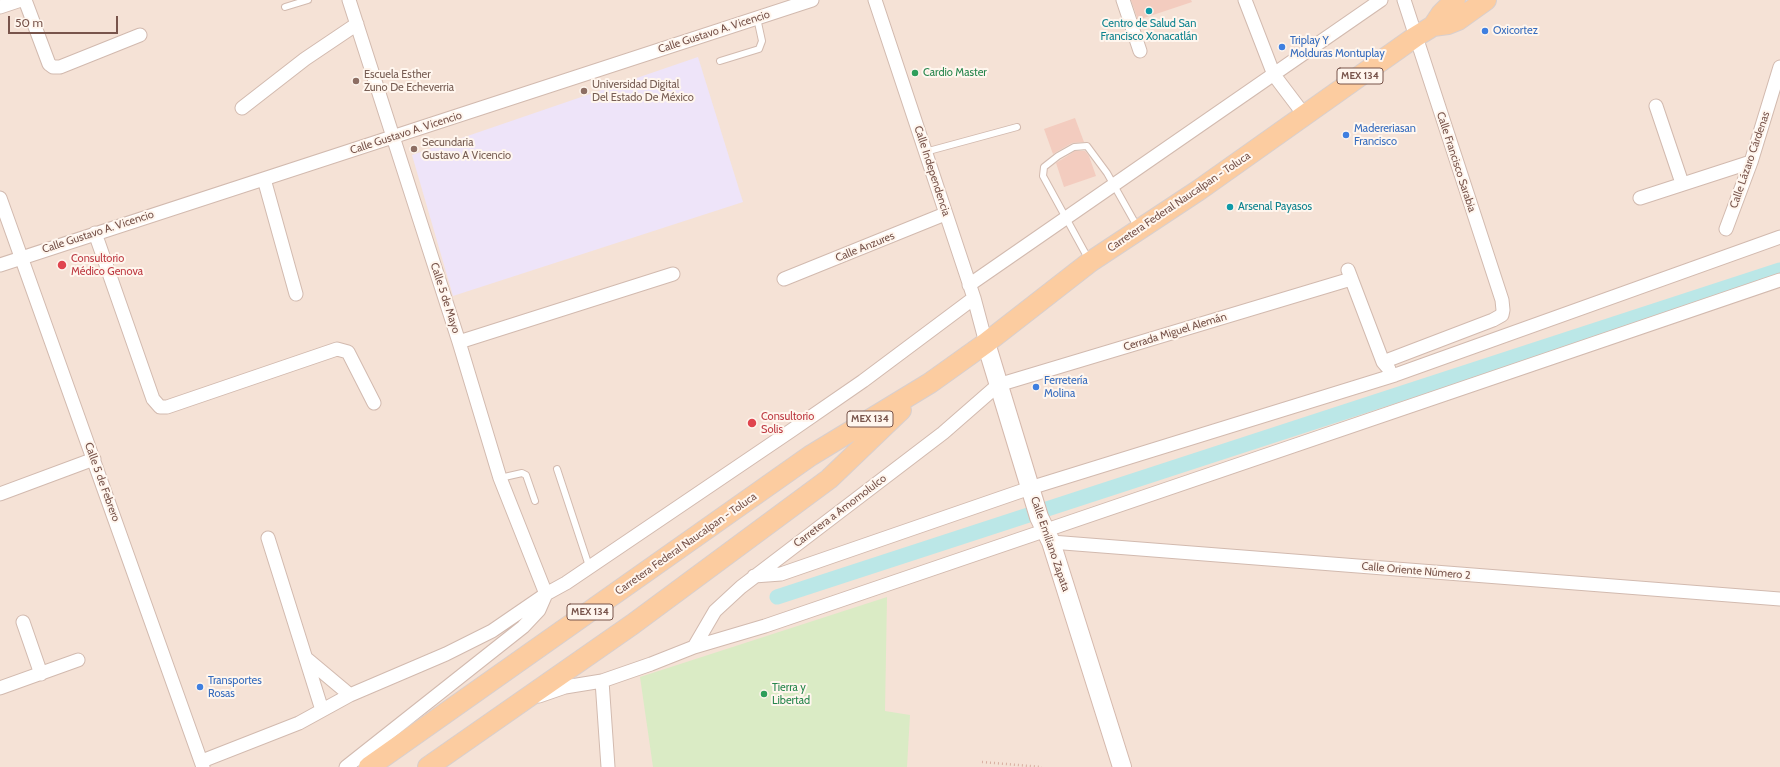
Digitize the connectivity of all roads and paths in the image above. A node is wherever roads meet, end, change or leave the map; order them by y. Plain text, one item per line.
1 (21, 0) edge
2 (25, 0) edge
3 (308, 0) edge
4 (349, 0) edge
5 (812, 0) edge
6 (875, 0) edge
7 (1123, 0) edge
8 (1244, 0) edge
9 (1381, 0) edge
10 (1404, 0) edge
11 (1455, 0) edge
12 (1486, 0) edge
13 (0, 7) edge
14 (285, 7) dead end
15 (757, 18) junction
16 (357, 24) junction
17 (1433, 26) junction
18 (140, 35) dead end
19 (1415, 37) junction
20 (1140, 51) dead end
21 (720, 61) dead end
22 (1780, 67) edge
23 (1274, 75) junction
24 (1656, 106) dead end
25 (242, 108) dead end
26 (1305, 116) junction
27 (1017, 127) dead end
28 (394, 137) junction
29 (925, 152) junction
30 (1751, 162) junction
31 (264, 179) junction
32 (1682, 183) junction
33 (1113, 185) junction
34 (0, 198) edge
35 (1640, 198) dead end
36 (946, 214) junction
37 (1066, 219) junction
38 (1726, 229) dead end
39 (1140, 231) junction
40 (95, 233) junction
41 (1780, 237) edge
42 (21, 257) junction
43 (1090, 262) junction
44 (0, 264) edge
45 (673, 274) dead end
46 (784, 279) dead end
47 (1780, 280) edge
48 (969, 285) junction
49 (296, 294) dead end
50 (974, 298) junction
51 (459, 342) junction
52 (986, 343) junction
53 (1383, 362) junction
54 (1395, 375) junction
55 (930, 383) junction
56 (998, 385) junction
57 (374, 403) dead end
58 (94, 459) junction
59 (557, 469) dead end
60 (500, 478) junction
61 (0, 494) edge
62 (535, 501) dead end
63 (1040, 516) junction
64 (268, 538) dead end
65 (589, 566) junction
66 (754, 576) junction
67 (546, 594) junction
68 (1780, 599) edge
69 (23, 622) dead end
70 (694, 647) junction
71 (307, 659) junction
72 (78, 660) dead end
73 (42, 674) junction
74 (602, 681) junction
75 (0, 688) edge
76 (350, 695) junction
77 (517, 705) junction
78 (322, 710) junction
79 (982, 762) dead end
80 (375, 763) edge
81 (202, 764) edge
82 (347, 767) edge
83 (428, 767) edge
84 (608, 767) edge
85 (1042, 767) edge
86 (1122, 767) edge

1 - 13 street
2 - 18 street
3 - 14 lane
4 - 16 street, Calle 5 de Mayo
5 - 15 street, Calle Gustavo A. Vicencio
6 - 29 street, Calle Independencia
7 - 20 street
8 - 23 street
9 - 23 street
10 - 19 street, Calle Francisco Sarabia
11 - 17 main road, Carretera Federal Naucalpan - Toluca / MEX 134
12 - 17 main road, Carretera Federal Naucalpan - Toluca / MEX 134
15 - 21 lane
15 - 28 street, Calle Gustavo A. Vicencio
16 - 25 street
16 - 28 street, Calle 5 de Mayo
17 - 19 main road, Carretera Federal Naucalpan - Toluca / MEX 134
19 - 26 main road, Carretera Federal Naucalpan - Toluca / MEX 134
19 - 53 street, Calle Francisco Sarabia
22 - 30 street, Calle Lázaro Cárdenas
23 - 26 street
23 - 33 street
24 - 32 street
26 - 39 main road, Carretera Federal Naucalpan - Toluca / MEX 134
27 - 29 lane
28 - 31 street, Calle Gustavo A. Vicencio
28 - 51 street, Calle 5 de Mayo
29 - 36 street, Calle Independencia
30 - 32 street
30 - 38 street, Calle Lázaro Cárdenas
31 - 40 street, Calle Gustavo A. Vicencio
31 - 49 street
32 - 35 street
33 - 37 street
33 - 37 lane
33 - 39 lane
34 - 42 street, Calle 5 de Febrero
36 - 46 street, Calle Anzures
36 - 48 street, Calle Independencia
37 - 43 lane
37 - 48 street
39 - 43 main road, Carretera Federal Naucalpan - Toluca / MEX 134
40 - 42 street, Calle Gustavo A. Vicencio
40 - 57 street
41 - 54 street
42 - 44 street, Calle Gustavo A. Vicencio
42 - 58 street, Calle 5 de Febrero
43 - 52 main road, Carretera Federal Naucalpan - Toluca / MEX 134
45 - 51 street
47 - 63 street
48 - 50 street, Calle Independencia
50 - 52 street, Calle Independencia
50 - 65 street
51 - 60 street, Calle 5 de Mayo
52 - 55 main road, Carretera Federal Naucalpan - Toluca / MEX 134
52 - 56 street, Calle Emiliano Zapata
53 - 54 street
53 - 56 street, Cerrada Miguel Alemán
54 - 63 street
55 - 77 main road, Carretera Federal Naucalpan - Toluca / MEX 134
55 - 80 main road, Carretera Federal Naucalpan - Toluca / MEX 134
56 - 63 street, Calle Emiliano Zapata
56 - 66 street, Carretera a Amomolulco
58 - 61 street
58 - 81 street, Calle 5 de Febrero
59 - 65 lane
60 - 62 lane
60 - 67 street, Calle 5 de Mayo
63 - 66 street
63 - 68 street, Calle Oriente Número 2
63 - 70 street
63 - 86 street, Calle Emiliano Zapata
64 - 71 street
65 - 67 street
66 - 70 street, Carretera a Amomolulco
67 - 76 street
67 - 82 street
69 - 73 street
70 - 74 street
71 - 76 street
71 - 78 street
72 - 73 street
73 - 75 street
74 - 77 street
74 - 84 street
76 - 78 street
77 - 83 main road, Carretera Federal Naucalpan - Toluca / MEX 134
78 - 81 street
79 - 85 path
80 - 82 street

